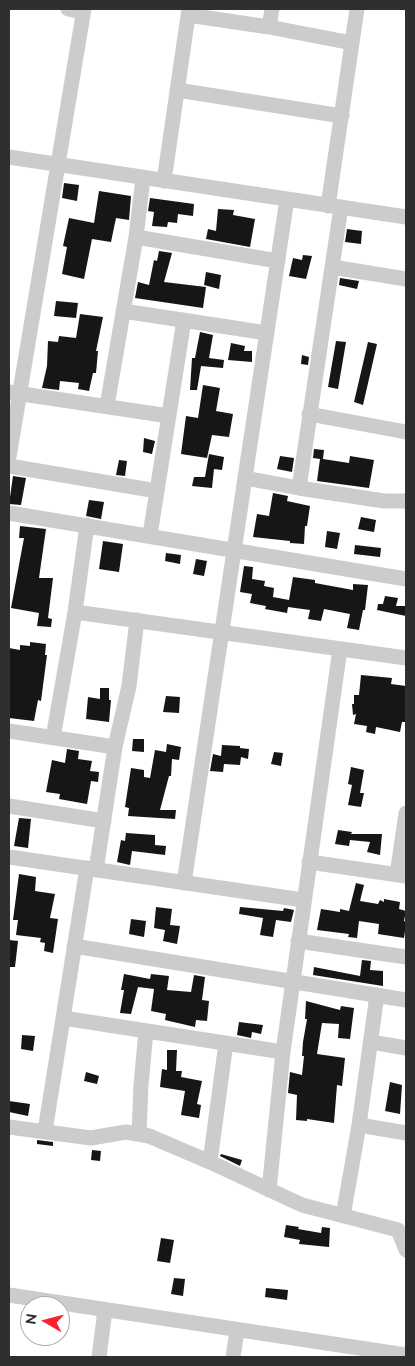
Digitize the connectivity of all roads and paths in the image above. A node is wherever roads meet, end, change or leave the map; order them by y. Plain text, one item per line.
1 (68, 9) edge
2 (272, 9) edge
3 (357, 9) edge
4 (83, 10) edge
5 (189, 12) edge
6 (268, 26) junction
7 (352, 43) junction
8 (177, 90) junction
9 (342, 116) junction
10 (9, 157) edge
11 (58, 165) junction
12 (144, 178) junction
13 (164, 181) junction
14 (287, 199) junction
15 (334, 206) junction
16 (406, 217) edge
17 (136, 237) junction
18 (278, 261) junction
19 (332, 267) junction
20 (406, 279) edge
21 (124, 311) junction
22 (184, 320) junction
23 (267, 333) junction
24 (14, 393) edge
25 (107, 406) junction
26 (309, 414) junction
27 (169, 416) junction
28 (406, 432) edge
29 (9, 457) edge
30 (9, 466) edge
31 (245, 478) junction
32 (299, 488) junction
33 (157, 491) junction
34 (406, 501) edge
35 (9, 513) edge
36 (87, 525) junction
37 (150, 535) junction
38 (234, 551) junction
39 (406, 579) edge
40 (74, 612) junction
41 (137, 620) junction
42 (222, 632) junction
43 (340, 649) junction
44 (406, 658) edge
45 (9, 731) edge
46 (53, 738) junction
47 (115, 747) junction
48 (9, 806) edge
49 (406, 813) edge
50 (104, 821) junction
51 (9, 857) edge
52 (309, 862) junction
53 (92, 869) junction
54 (402, 876) edge
55 (184, 883) junction
56 (303, 900) junction
57 (298, 941) junction
58 (74, 946) junction
59 (406, 957) edge
60 (293, 981) junction
61 (377, 995) junction
62 (406, 1000) edge
63 (63, 1018) junction
64 (146, 1031) junction
65 (371, 1042) junction
66 (226, 1043) junction
67 (406, 1048) edge
68 (283, 1052) junction
69 (359, 1125) junction
70 (9, 1127) edge
71 (45, 1131) junction
72 (406, 1133) edge
73 (139, 1134) junction
74 (210, 1162) junction
75 (269, 1190) junction
76 (343, 1216) junction
77 (406, 1250) edge
78 (9, 1295) edge
79 (105, 1310) junction
80 (238, 1331) junction
81 (324, 1350) edge
82 (406, 1355) edge
83 (99, 1357) edge
84 (233, 1357) edge

1 - 4 street
2 - 6 street
3 - 7 street
4 - 11 street
5 - 6 street
5 - 8 street
6 - 7 street
7 - 9 street
8 - 9 street
8 - 13 street
9 - 15 street
10 - 11 street
11 - 12 street
11 - 24 street
12 - 13 street
12 - 17 street
13 - 14 street
14 - 15 street
14 - 18 street
15 - 16 street
15 - 19 street
17 - 18 street
17 - 21 street
18 - 23 street
19 - 20 street
19 - 26 street
21 - 22 street
21 - 25 street
22 - 23 street
22 - 27 street
23 - 31 street
24 - 25 street
24 - 29 street
25 - 27 street
26 - 28 street
26 - 32 street
27 - 33 street
30 - 33 street
31 - 32 street
31 - 38 street
32 - 34 street
33 - 37 street
35 - 36 street
36 - 37 street
36 - 40 street
37 - 38 street
38 - 39 street
38 - 42 street
40 - 41 street
40 - 46 street
41 - 42 street
41 - 47 street
42 - 43 street
42 - 55 street
43 - 44 street
43 - 52 street
45 - 46 street
46 - 47 street
47 - 50 street
48 - 50 street
49 - 54 street
50 - 53 street
51 - 53 street
52 - 54 street
52 - 56 street
53 - 55 street
53 - 58 street
55 - 56 street
56 - 57 street
57 - 59 street
57 - 60 street
58 - 60 street
58 - 63 street
60 - 61 street
60 - 68 street
61 - 62 street
61 - 65 street
63 - 64 street
63 - 71 street
64 - 66 street
64 - 73 street
65 - 67 street
65 - 69 street
66 - 68 street
66 - 74 street
68 - 75 street
69 - 72 street
69 - 76 street
70 - 71 street
71 - 73 street
73 - 74 street
74 - 75 street
75 - 76 street
76 - 77 street
78 - 79 street
79 - 80 street
79 - 83 street
80 - 81 street
80 - 84 street
81 - 82 street

